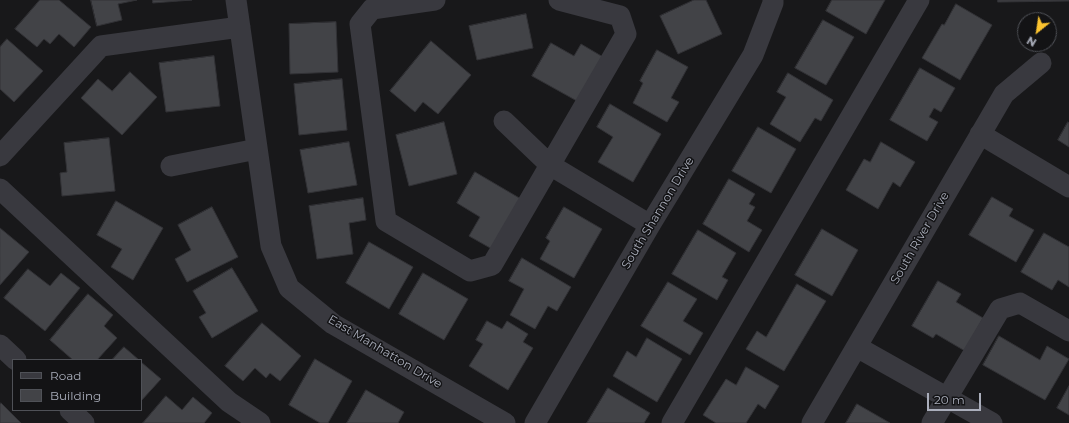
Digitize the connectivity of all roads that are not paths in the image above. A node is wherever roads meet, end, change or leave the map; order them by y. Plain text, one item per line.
1 (236, 0) edge
2 (434, 0) edge
3 (559, 0) edge
4 (773, 0) edge
5 (919, 0) edge
6 (240, 27) junction
7 (1041, 63) dead end
8 (504, 121) dead end
9 (980, 134) junction
10 (257, 149) junction
11 (0, 156) edge
12 (550, 165) junction
13 (171, 166) dead end
14 (1069, 187) edge
15 (0, 189) edge
16 (650, 225) junction
17 (1069, 331) edge
18 (0, 345) edge
19 (857, 347) junction
20 (15, 359) edge
21 (946, 397) junction
22 (71, 411) edge
23 (84, 423) edge
24 (260, 423) edge
25 (505, 423) edge
26 (536, 423) edge
27 (672, 423) edge
28 (812, 423) edge
29 (932, 423) edge
30 (992, 423) edge

1 - 6 street, East Manhatton Drive
2 - 12 street
3 - 12 street
4 - 16 street, South Shannon Drive
5 - 27 street
6 - 10 street, East Manhatton Drive
6 - 11 street
7 - 9 street, South River Drive
8 - 12 street
9 - 14 street
9 - 19 street, South River Drive
10 - 13 street
10 - 25 street, East Manhatton Drive
12 - 16 street
15 - 24 street
16 - 26 street, South Shannon Drive
17 - 21 street
18 - 20 street
19 - 21 street
19 - 28 street, South River Drive
21 - 29 street
21 - 30 street
22 - 23 street

